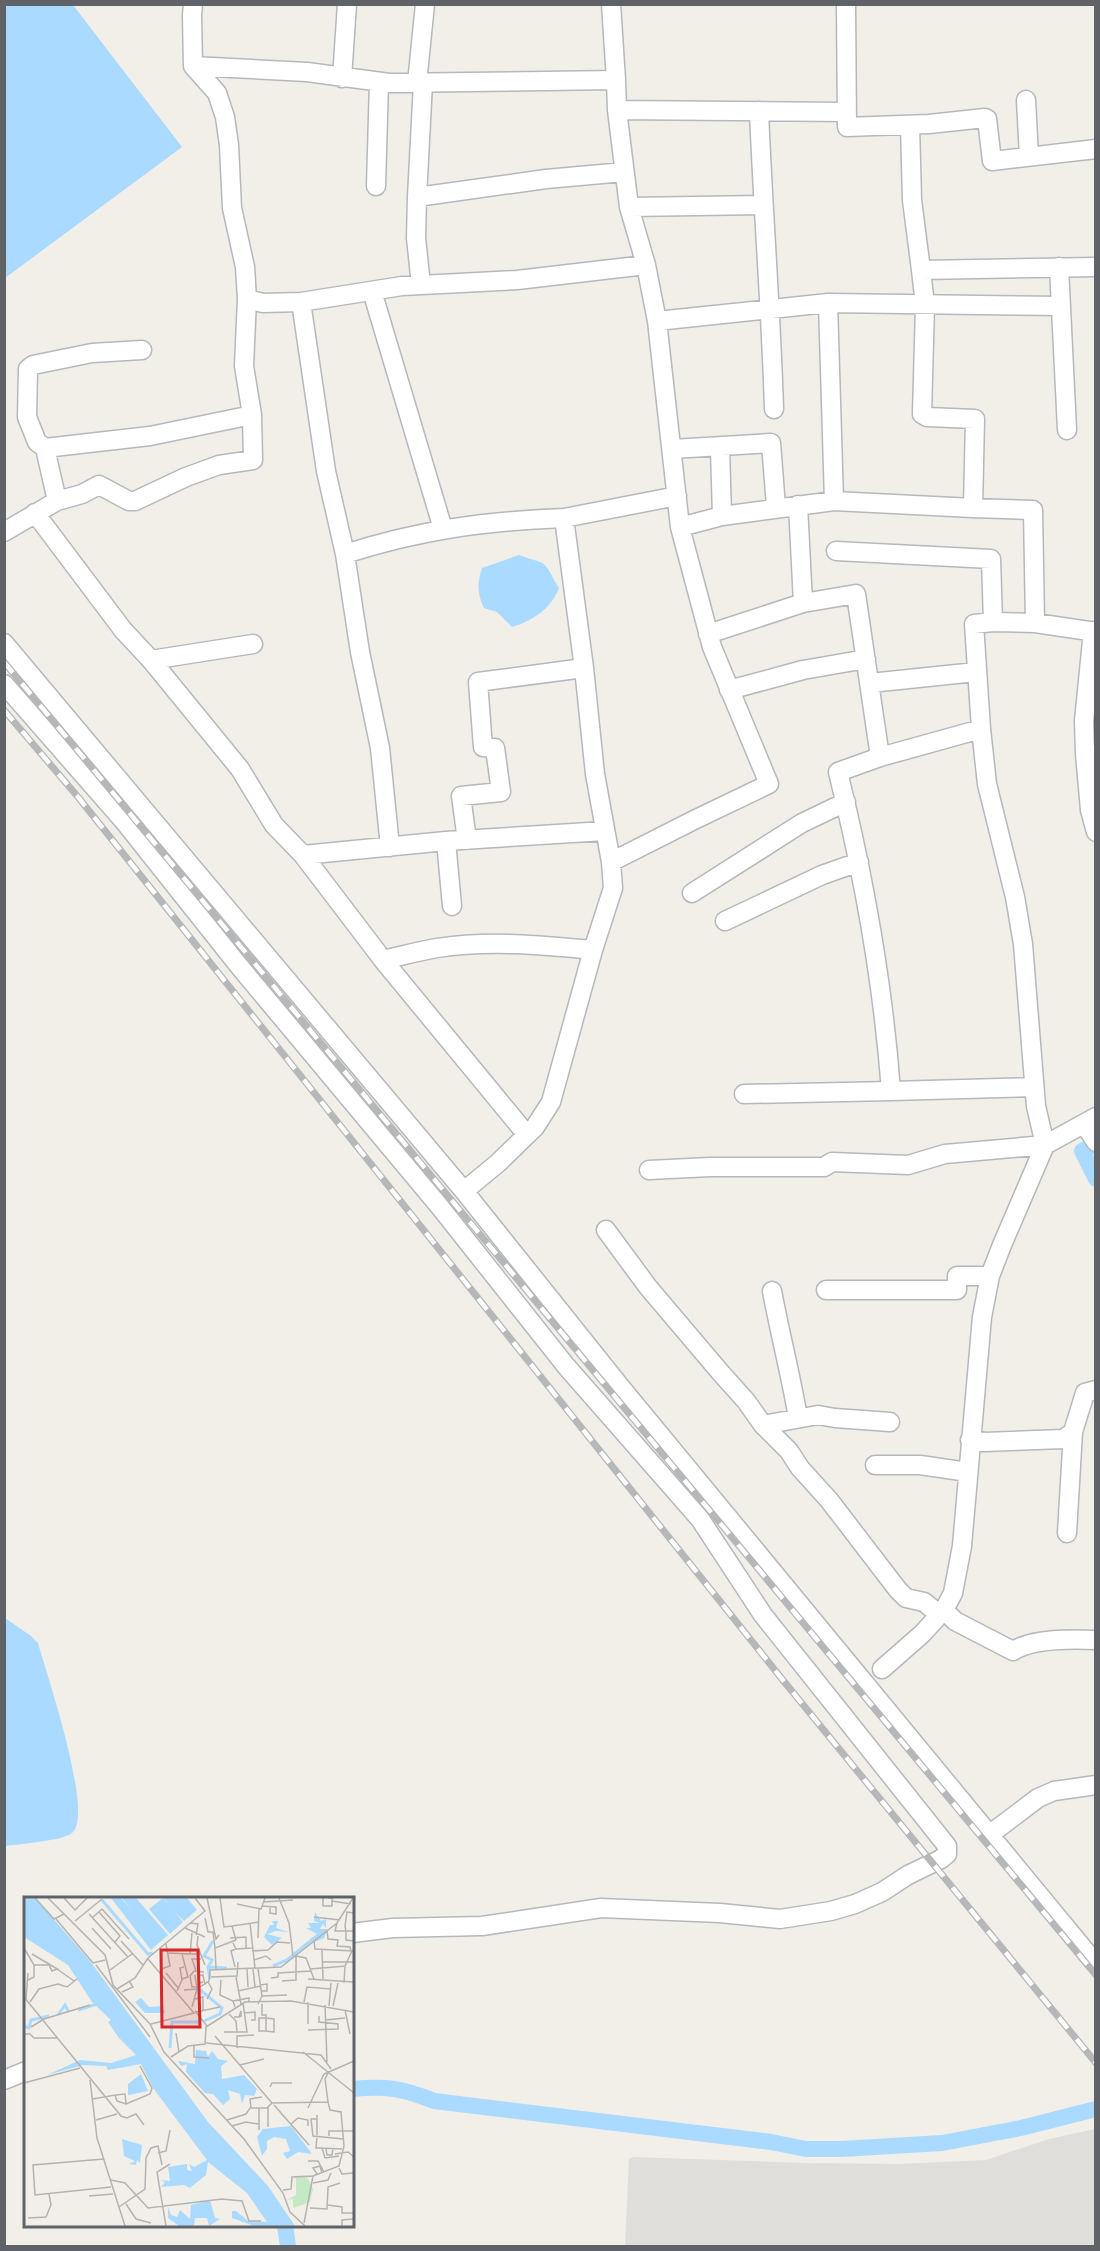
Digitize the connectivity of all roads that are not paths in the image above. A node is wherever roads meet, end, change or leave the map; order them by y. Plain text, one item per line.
1 (193, 4) edge
2 (347, 4) edge
3 (425, 4) edge
4 (611, 4) edge
5 (846, 4) edge
6 (193, 66) junction
7 (342, 78) junction
8 (616, 80) junction
9 (379, 82) junction
10 (420, 83) junction
11 (1026, 100) dead end
12 (617, 110) junction
13 (759, 111) junction
14 (847, 112) junction
15 (910, 125) junction
16 (1095, 149) edge
17 (1029, 157) junction
18 (624, 172) junction
19 (376, 186) dead end
20 (417, 197) junction
21 (763, 205) junction
22 (630, 207) junction
23 (646, 265) junction
24 (1059, 267) junction
25 (1095, 267) edge
26 (921, 270) junction
27 (421, 285) junction
28 (372, 291) junction
29 (247, 299) junction
30 (301, 302) junction
31 (828, 303) junction
32 (925, 305) junction
33 (1060, 306) junction
34 (771, 307) junction
35 (657, 321) junction
36 (142, 350) dead end
37 (774, 409) dead end
38 (252, 415) junction
39 (1067, 430) dead end
40 (45, 448) junction
41 (720, 448) junction
42 (672, 449) junction
43 (677, 496) junction
44 (57, 501) junction
45 (834, 501) junction
46 (798, 504) junction
47 (776, 507) junction
48 (973, 508) junction
49 (35, 513) junction
50 (722, 516) junction
51 (564, 518) junction
52 (680, 527) junction
53 (443, 529) junction
54 (4, 532) edge
55 (836, 551) dead end
56 (345, 554) junction
57 (803, 603) junction
58 (993, 622) junction
59 (1035, 623) junction
60 (1094, 632) edge
61 (708, 634) junction
62 (4, 643) edge
63 (253, 644) dead end
64 (866, 659) junction
65 (151, 660) junction
66 (584, 668) junction
67 (976, 672) junction
68 (870, 683) junction
69 (4, 684) edge
70 (729, 690) junction
71 (981, 729) junction
72 (1090, 754) edge
73 (880, 757) junction
74 (846, 802) junction
75 (605, 831) junction
76 (1095, 832) edge
77 (467, 840) junction
78 (446, 841) junction
79 (390, 847) junction
80 (303, 855) junction
81 (611, 862) junction
82 (859, 862) junction
83 (692, 893) dead end
84 (452, 906) dead end
85 (725, 921) dead end
86 (593, 950) junction
87 (383, 960) junction
88 (1034, 1087) junction
89 (891, 1091) junction
90 (744, 1094) dead end
91 (1091, 1129) edge
92 (527, 1135) junction
93 (1045, 1145) junction
94 (648, 1170) dead end
95 (464, 1191) junction
96 (606, 1230) dead end
97 (990, 1276) junction
98 (826, 1290) dead end
99 (772, 1292) dead end
100 (1095, 1390) edge
101 (798, 1418) junction
102 (890, 1422) dead end
103 (763, 1425) junction
104 (1073, 1432) junction
105 (970, 1440) junction
106 (875, 1465) dead end
107 (968, 1472) junction
108 (1067, 1533) dead end
109 (942, 1612) junction
110 (1095, 1640) edge
111 (882, 1669) dead end
112 (1095, 1785) edge
113 (989, 1834) junction
114 (354, 1933) edge
115 (1095, 1964) edge
116 (24, 2072) edge
117 (4, 2080) edge

1 - 6 street
2 - 7 street
3 - 10 street
4 - 8 street
5 - 14 street
6 - 7 street
6 - 29 street
7 - 9 street
8 - 10 street
8 - 12 street
9 - 10 street
9 - 19 street
10 - 20 street
11 - 17 street
12 - 13 street
12 - 18 street
13 - 14 street
13 - 21 street
14 - 15 street
15 - 17 street
15 - 26 street
16 - 17 street
18 - 20 street
18 - 22 street
20 - 27 street
21 - 22 street
21 - 34 street
22 - 23 street
23 - 27 street
23 - 35 street
24 - 25 street
24 - 26 street
24 - 33 street
26 - 32 street
27 - 28 street
28 - 30 street
28 - 53 street
29 - 30 street
29 - 38 street
30 - 56 street
31 - 32 street
31 - 34 street
31 - 45 street
32 - 33 street
32 - 48 street
33 - 39 street
34 - 35 street
34 - 37 street
35 - 42 street
36 - 40 street
38 - 40 street
38 - 44 street
40 - 44 street
41 - 42 street
41 - 47 street
41 - 50 street
42 - 43 street
43 - 51 street
43 - 52 street
44 - 49 street
45 - 46 street
45 - 48 street
46 - 47 street
46 - 57 street
47 - 50 street
48 - 59 street
49 - 54 street
49 - 65 street
50 - 52 street
51 - 53 street
51 - 66 street
52 - 61 street
53 - 56 street
55 - 58 street
56 - 79 street
57 - 61 street
57 - 64 street
58 - 59 street
58 - 67 street
59 - 60 street
60 - 72 street
61 - 70 street
62 - 95 street
63 - 65 street
64 - 68 street
64 - 70 street
65 - 80 street
66 - 75 street
66 - 77 street
67 - 68 street
67 - 71 street
68 - 73 street
69 - 114 street
70 - 81 street
71 - 73 street
71 - 88 street
72 - 76 street
73 - 74 street
74 - 82 street
74 - 83 street
75 - 77 street
75 - 81 street
77 - 78 street
78 - 79 street
78 - 84 street
79 - 80 street
80 - 87 street
81 - 86 street
82 - 85 street
82 - 89 street
86 - 87 street
86 - 92 street
87 - 92 street
88 - 89 street
88 - 93 street
89 - 90 street
91 - 93 street
92 - 95 street
93 - 94 street
93 - 97 street
95 - 113 street
96 - 103 street
97 - 98 street
97 - 105 street
99 - 101 street
100 - 104 street
101 - 102 street
101 - 103 street
103 - 109 street
104 - 105 street
104 - 108 street
105 - 107 street
106 - 107 street
107 - 109 street
109 - 110 street
109 - 111 street
112 - 113 street
113 - 115 street
116 - 117 street

